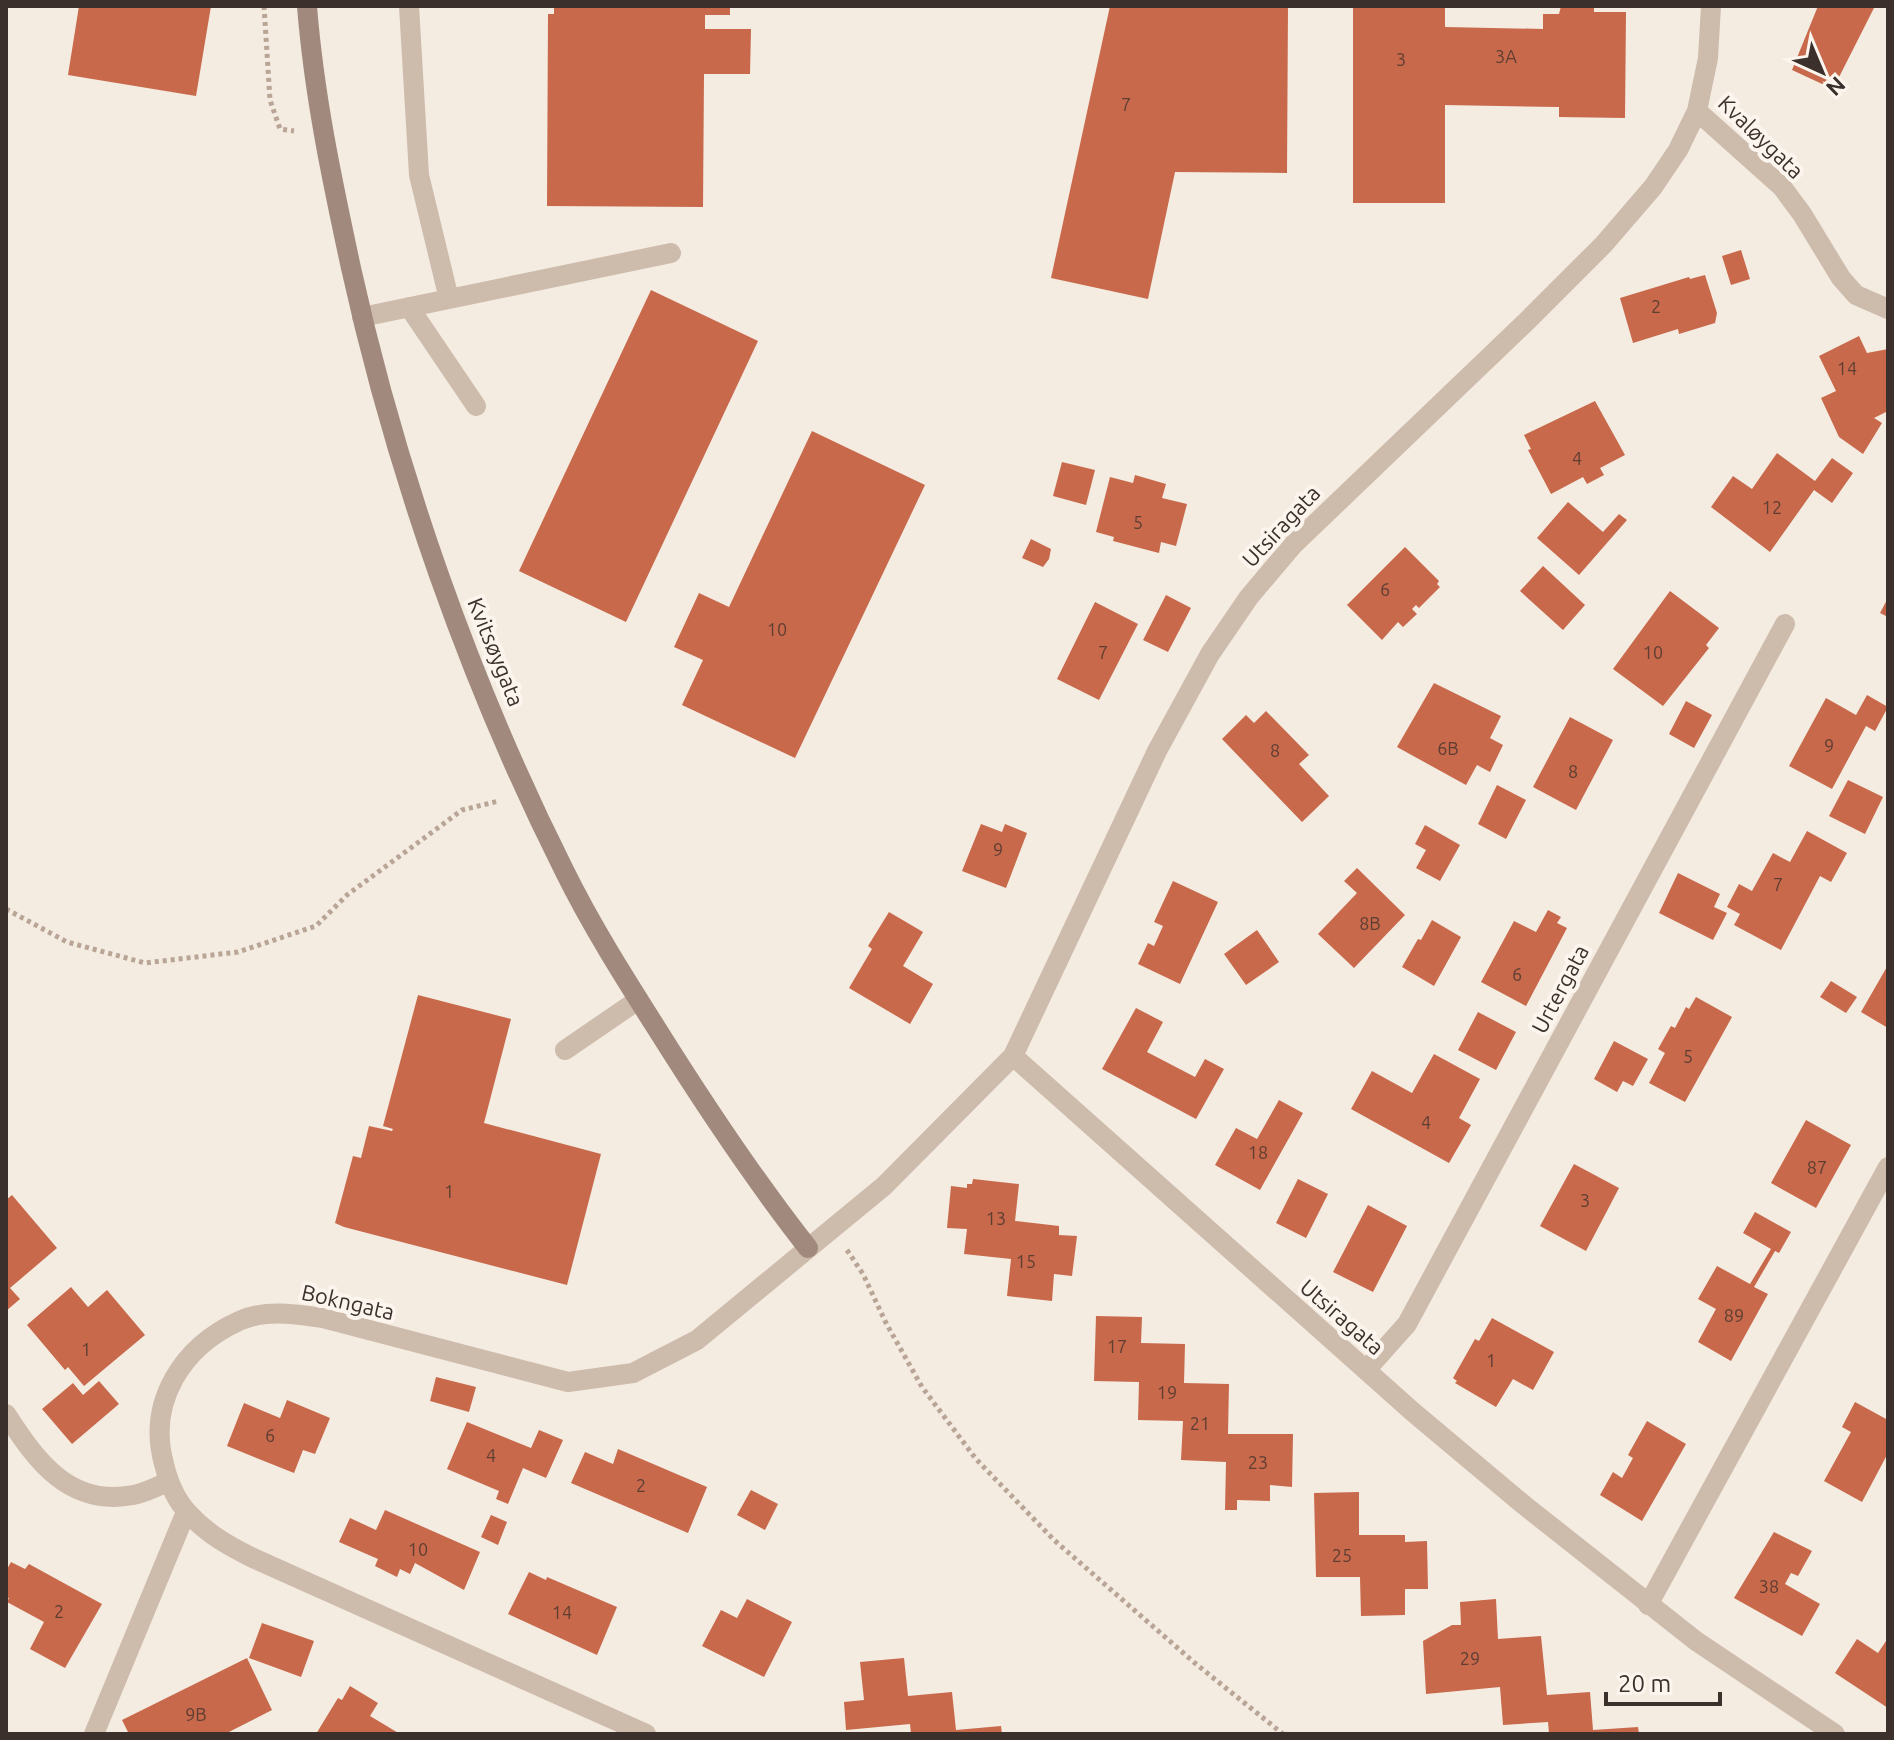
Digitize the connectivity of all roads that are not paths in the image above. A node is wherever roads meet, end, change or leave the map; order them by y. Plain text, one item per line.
1 (307, 6) edge
2 (409, 6) edge
3 (1711, 6) edge
4 (1697, 111) junction
5 (671, 253) dead end
6 (449, 299) junction
7 (409, 307) junction
8 (1888, 309) edge
9 (362, 317) junction
10 (476, 406) dead end
11 (1785, 624) dead end
12 (638, 1000) junction
13 (565, 1050) dead end
14 (1013, 1056) junction
15 (1888, 1167) edge
16 (808, 1248) junction
17 (1366, 1370) junction
18 (6, 1414) edge
19 (169, 1482) junction
20 (186, 1512) junction
21 (1648, 1605) junction
22 (94, 1734) edge
23 (646, 1734) edge
24 (1835, 1734) edge

1 - 9 street, Kvitsøygata
2 - 6 street
3 - 4 street, Kvaløygata
4 - 8 street, Kvaløygata
4 - 14 street, Utsiragata
5 - 6 street
6 - 7 street
7 - 9 street
7 - 10 street
9 - 12 street, Kvitsøygata
11 - 17 street, Urtergata
12 - 13 street
12 - 16 street, Kvitsøygata
14 - 16 street, Utsiragata
14 - 17 street, Utsiragata
15 - 21 street
16 - 19 street, Bokngata
17 - 21 street, Utsiragata
18 - 19 street
19 - 20 street, Bokngata
20 - 22 street
20 - 23 street, Bokngata
21 - 24 street, Utsiragata

